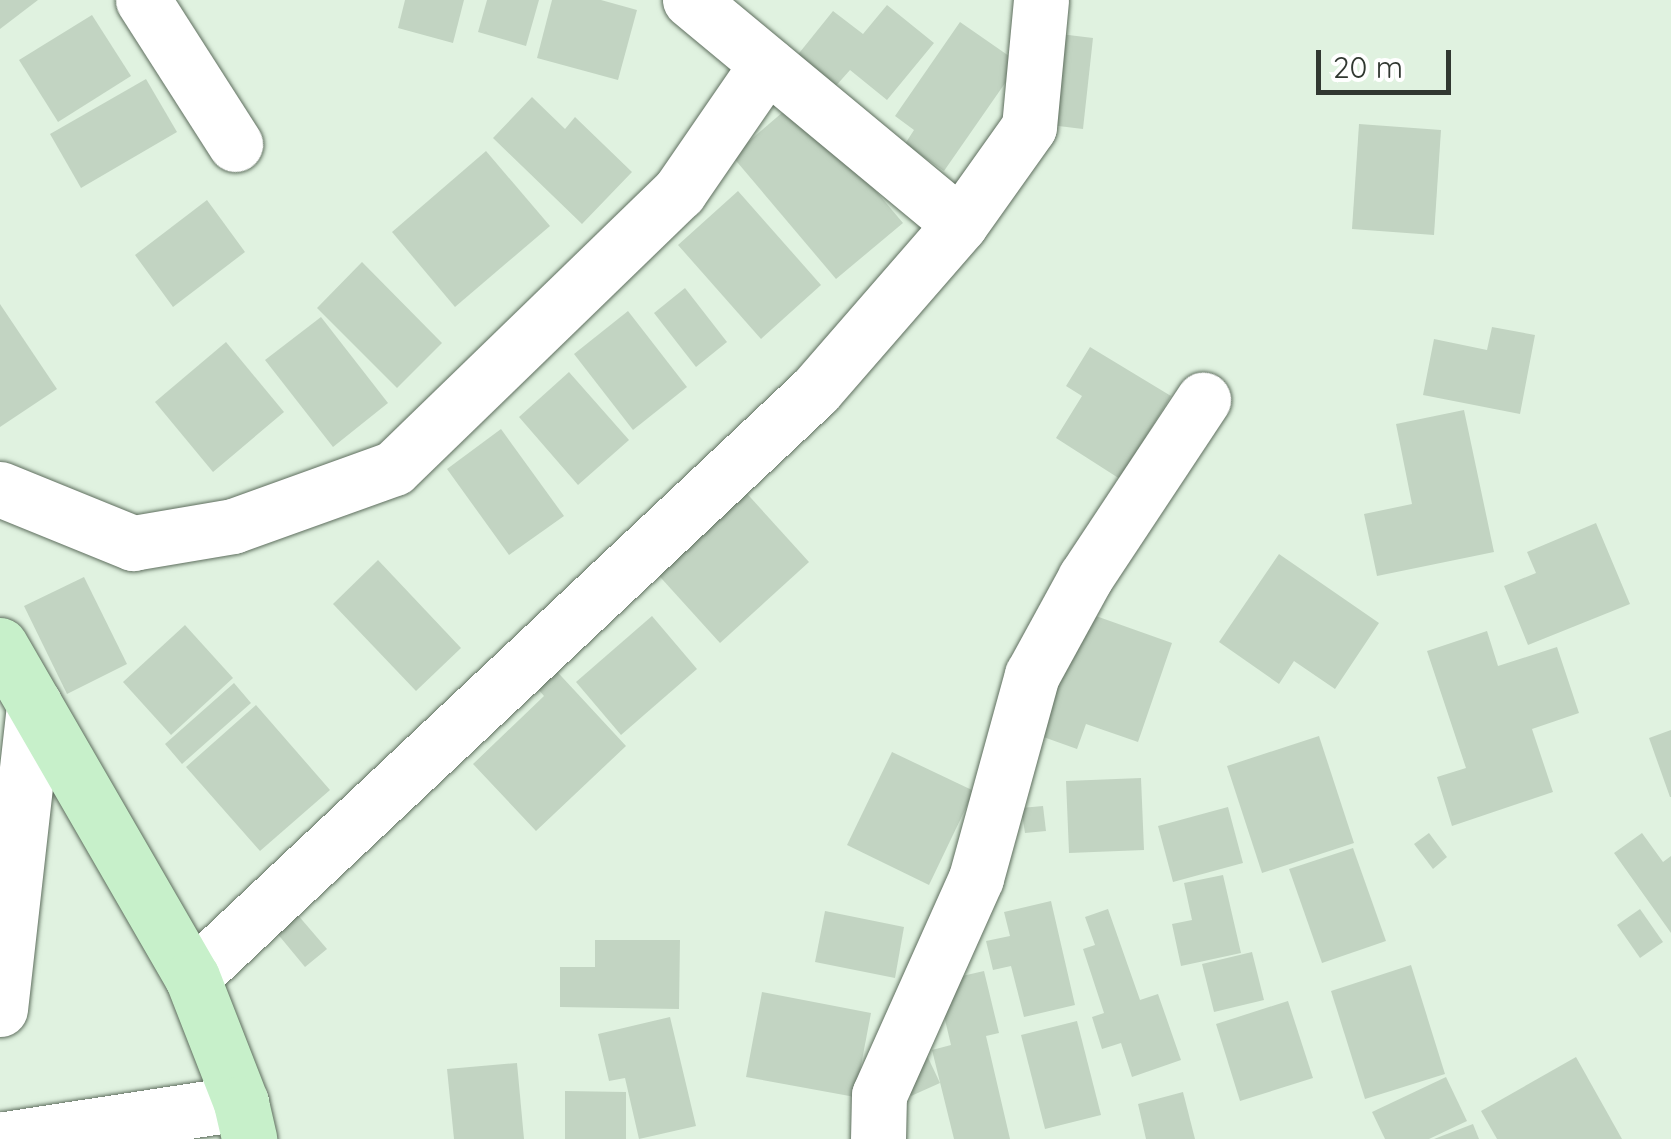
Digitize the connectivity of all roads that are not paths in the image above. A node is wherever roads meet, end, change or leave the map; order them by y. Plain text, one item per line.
1 (143, 0) edge
2 (690, 0) edge
3 (1041, 0) edge
4 (767, 64) junction
5 (234, 144) dead end
6 (960, 224) junction
7 (1203, 400) dead end
8 (0, 488) edge
9 (0, 645) edge
10 (34, 704) junction
11 (192, 976) junction
12 (0, 1009) edge
13 (254, 1127) edge
14 (6, 1139) edge
15 (878, 1139) edge

1 - 5 street
2 - 4 street
3 - 6 street
4 - 6 street
4 - 8 street
6 - 11 street
7 - 15 street
9 - 10 main road
10 - 11 main road
10 - 12 street
11 - 13 main road
13 - 14 street

